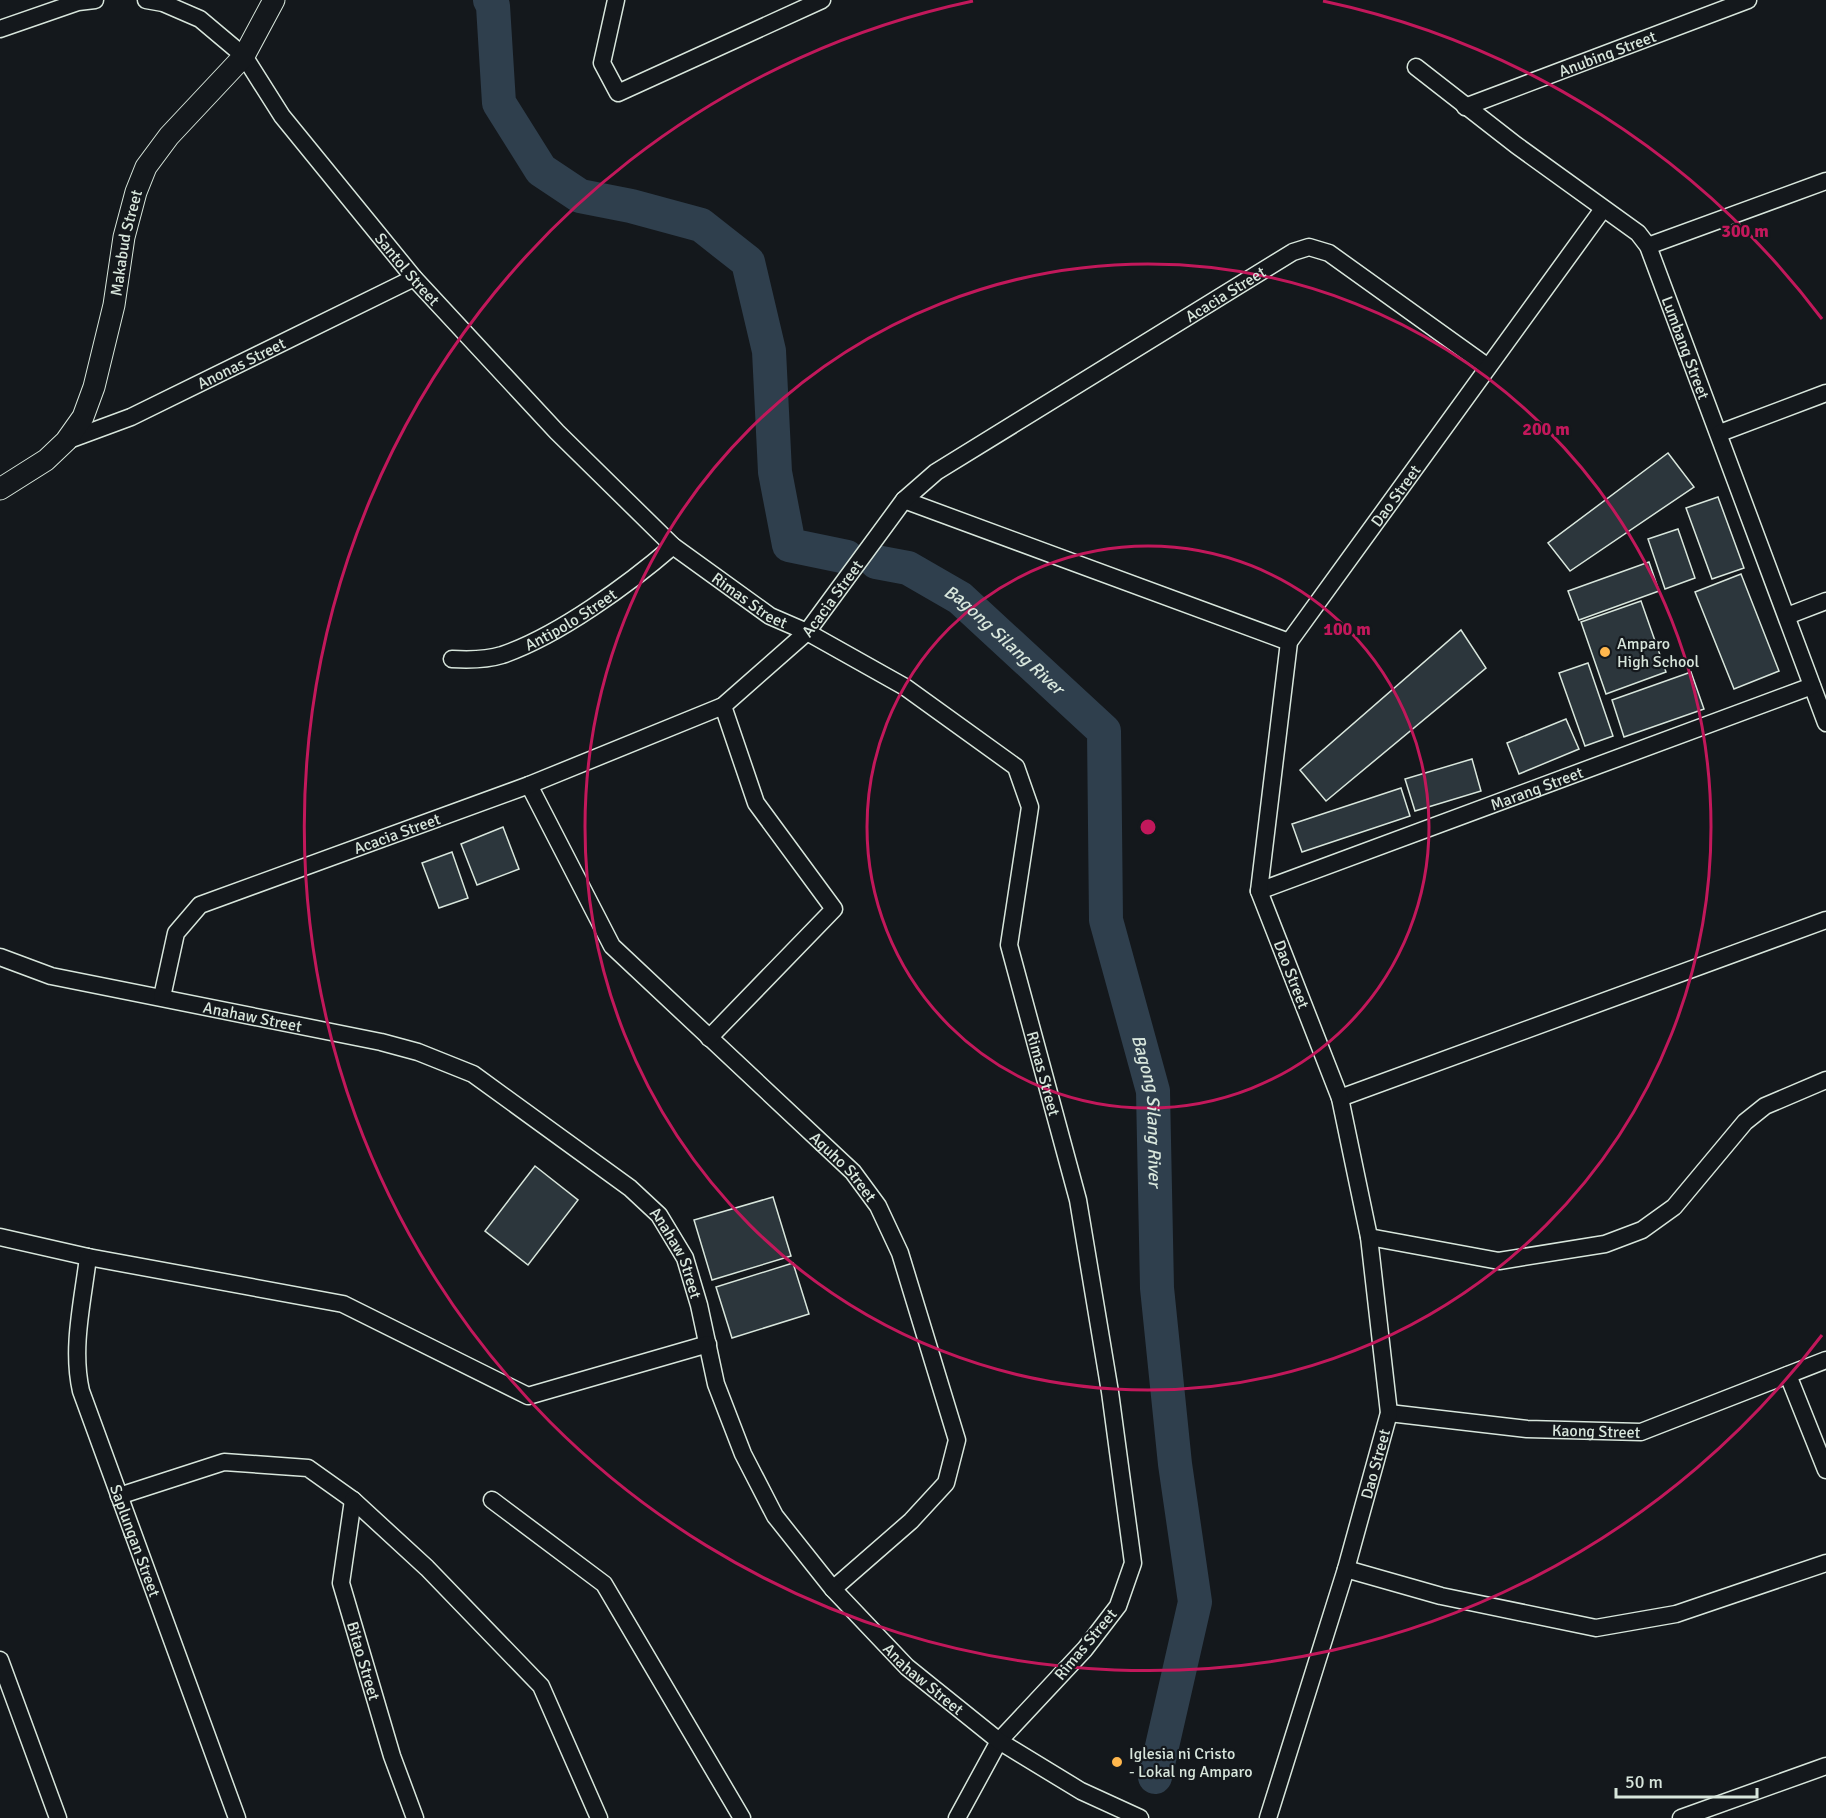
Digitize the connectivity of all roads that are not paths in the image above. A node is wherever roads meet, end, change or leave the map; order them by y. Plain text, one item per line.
1 (95, 0) edge
2 (146, 0) edge
3 (274, 0) edge
4 (616, 0) edge
5 (822, 0) edge
6 (1748, 0) edge
7 (0, 29) edge
8 (244, 56) junction
9 (1416, 67) dead end
10 (1465, 107) junction
11 (1826, 182) edge
12 (1603, 209) junction
13 (1648, 246) junction
14 (414, 278) junction
15 (1488, 367) junction
16 (1826, 393) edge
17 (1719, 433) junction
18 (66, 441) junction
19 (0, 489) edge
20 (904, 500) junction
21 (673, 546) junction
22 (1826, 601) edge
23 (1787, 616) junction
24 (807, 632) junction
25 (1289, 642) junction
26 (452, 659) dead end
27 (1812, 686) junction
28 (723, 706) junction
29 (1826, 723) edge
30 (530, 785) junction
31 (1259, 891) junction
32 (1826, 920) edge
33 (0, 957) edge
34 (162, 997) junction
35 (709, 1038) junction
36 (1826, 1080) edge
37 (1340, 1098) junction
38 (0, 1237) edge
39 (1370, 1237) junction
40 (88, 1257) junction
41 (708, 1344) junction
42 (1826, 1360) edge
43 (1788, 1375) junction
44 (1389, 1413) junction
45 (1826, 1470) edge
46 (119, 1496) junction
47 (353, 1500) junction
48 (492, 1500) dead end
49 (1826, 1563) edge
50 (1346, 1569) junction
51 (834, 1589) junction
52 (0, 1660) edge
53 (999, 1741) junction
54 (1826, 1766) edge
55 (58, 1818) edge
56 (237, 1818) edge
57 (415, 1818) edge
58 (599, 1818) edge
59 (742, 1818) edge
60 (957, 1818) edge
61 (1140, 1818) edge
62 (1268, 1818) edge
63 (1681, 1818) edge

1 - 7 street
2 - 8 street, Santol Street
3 - 8 street, Makabud Street
4 - 5 street
6 - 10 street, Anubing Street
8 - 14 street, Santol Street
8 - 18 street, Makabud Street
9 - 10 street, Lumbang Street
10 - 12 street, Lumbang Street
11 - 13 street
12 - 13 street, Lumbang Street
12 - 15 street, Dao Street
13 - 17 street, Lumbang Street
14 - 18 street, Anonas Street
14 - 21 street, Santol Street
15 - 20 street, Acacia Street
15 - 25 street, Dao Street
16 - 17 street
17 - 23 street, Lumbang Street
18 - 19 street, Makabud Street
20 - 24 street, Acacia Street
20 - 25 street
21 - 24 street, Rimas Street
21 - 26 street, Antipolo Street
22 - 23 street
23 - 27 street, Lumbang Street
24 - 28 street, Acacia Street
24 - 53 street, Rimas Street
25 - 31 street, Dao Street
27 - 29 street, Lumbang Street
27 - 31 street, Marang Street
28 - 30 street, Acacia Street
28 - 35 street
30 - 34 street, Acacia Street
30 - 35 street, Aguho Street
31 - 37 street, Dao Street
32 - 37 street
33 - 34 street, Anahaw Street
34 - 41 street, Anahaw Street
35 - 51 street, Aguho Street
36 - 39 street
37 - 39 street, Dao Street
38 - 40 street
39 - 44 street, Dao Street
40 - 41 street
40 - 46 street, Saplungan Street
41 - 51 street, Anahaw Street
42 - 43 street, Kaong Street
43 - 44 street, Kaong Street
43 - 45 street
44 - 50 street, Dao Street
46 - 47 street
46 - 56 street, Saplungan Street
47 - 57 street, Bitao Street
47 - 58 street
48 - 59 street
49 - 50 street
50 - 62 street, Dao Street
51 - 53 street, Anahaw Street
52 - 55 street
53 - 60 street, Rimas Street
53 - 61 street, Anahaw Street
54 - 63 street

